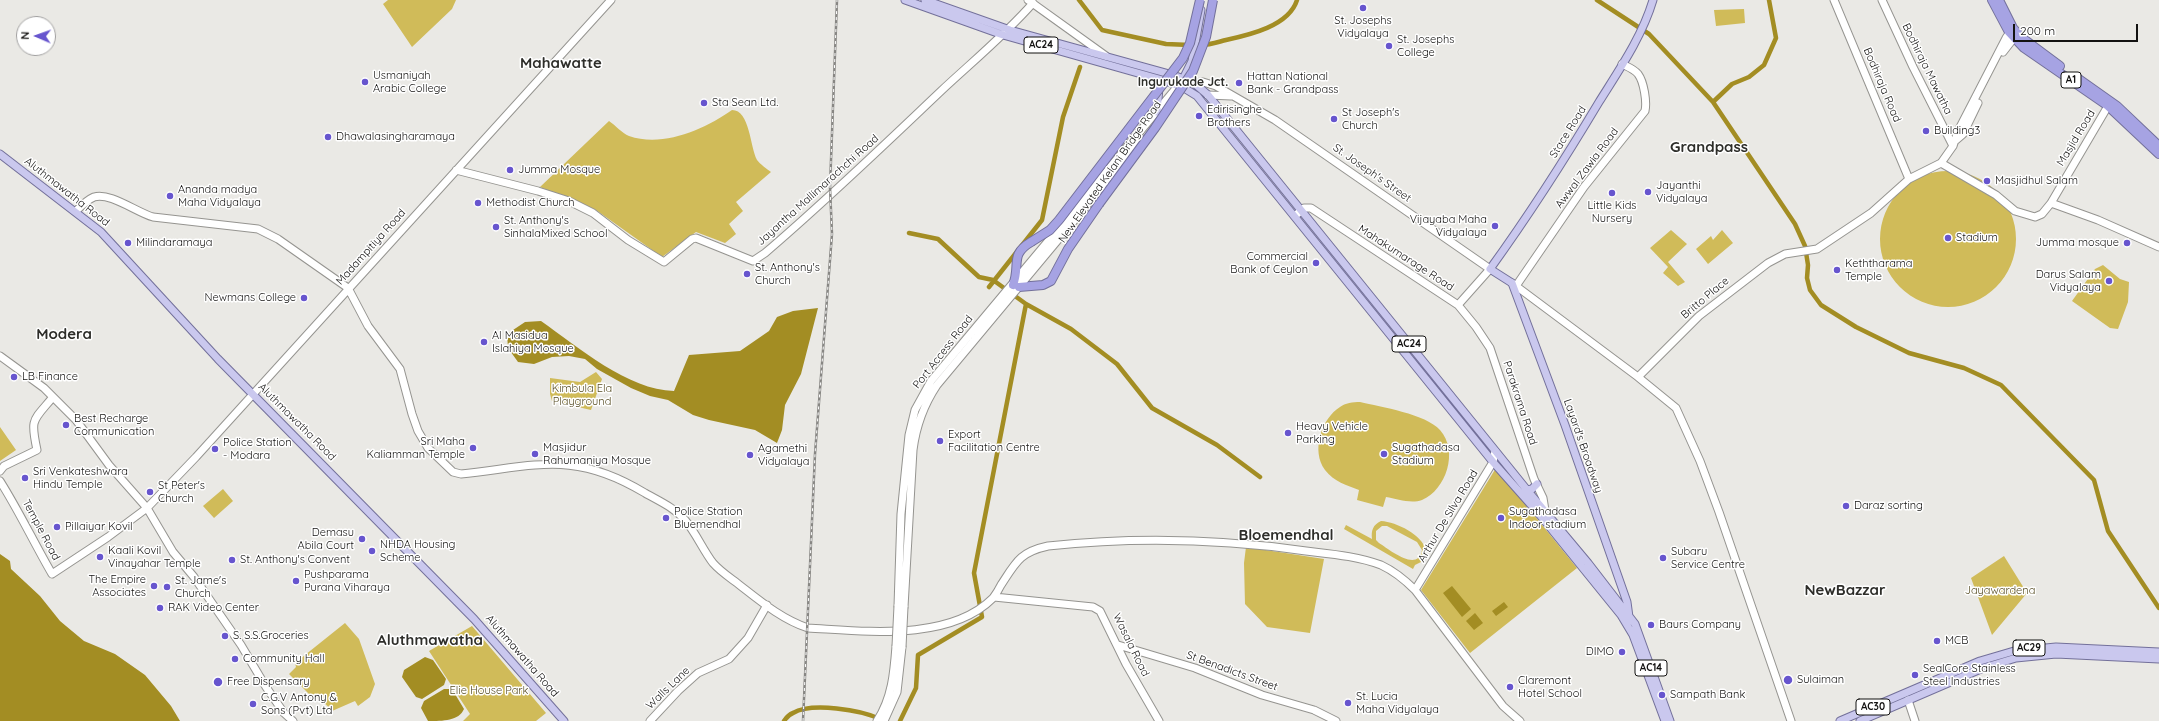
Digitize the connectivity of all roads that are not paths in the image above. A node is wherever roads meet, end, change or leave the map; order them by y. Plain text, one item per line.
1 (611, 0) edge
2 (905, 0) edge
3 (925, 0) edge
4 (1200, 0) edge
5 (1204, 0) edge
6 (1212, 0) edge
7 (1653, 0) edge
8 (1834, 0) edge
9 (1882, 0) edge
10 (1992, 0) edge
11 (1999, 0) edge
12 (1031, 2) edge
13 (950, 12) junction
14 (1010, 30) junction
15 (2014, 32) junction
16 (1003, 35) junction
17 (1106, 56) junction
18 (1622, 64) junction
19 (1154, 78) junction
20 (1189, 81) junction
21 (1181, 87) junction
22 (1208, 95) junction
23 (1239, 98) junction
24 (2108, 106) junction
25 (1157, 112) junction
26 (1955, 143) junction
27 (2159, 146) edge
28 (0, 154) edge
29 (2159, 154) edge
30 (1941, 163) junction
31 (456, 170) junction
32 (1909, 179) junction
33 (2051, 203) junction
34 (76, 211) junction
35 (1298, 213) junction
36 (2159, 247) edge
37 (1016, 267) junction
38 (1490, 269) junction
39 (1025, 276) junction
40 (1047, 284) junction
41 (1514, 285) junction
42 (1016, 286) junction
43 (348, 288) junction
44 (1458, 305) junction
45 (0, 356) edge
46 (1638, 377) junction
47 (253, 393) junction
48 (53, 397) junction
49 (1495, 451) junction
50 (1493, 462) junction
51 (0, 471) edge
52 (0, 480) edge
53 (1537, 484) junction
54 (1527, 490) junction
55 (147, 508) junction
56 (1542, 512) junction
57 (1416, 590) junction
58 (991, 599) junction
59 (767, 605) junction
60 (1627, 619) junction
61 (1118, 645) junction
62 (2159, 652) edge
63 (2159, 659) edge
64 (1907, 692) joint
65 (1908, 700) junction
66 (887, 710) junction
67 (293, 721) edge
68 (564, 721) edge
69 (650, 721) edge
70 (877, 721) edge
71 (884, 721) edge
72 (1159, 721) edge
73 (1336, 721) edge
74 (1520, 721) edge
75 (1665, 721) edge
76 (1670, 721) edge
77 (1791, 721) edge
78 (1840, 721) edge
79 (1860, 721) edge
80 (1915, 721) edge

1 - 31 street, Madampitiya Road
2 - 13 main road, AC24
3 - 13 main road, AC24
4 - 37 highway, New Elevated Kelani Bridge Road, bridge
5 - 20 main road
6 - 20 main road, bridge
6 - 40 highway, New Elevated Kelani Bridge Road, bridge
7 - 18 main road, Stace Road
8 - 32 street, Bodhiraja Road
9 - 26 street, Bodhiraja Mawatha
10 - 15 highway, A1
11 - 15 highway, A1
12 - 14 street, Jayantha Mallimarachchi Road
12 - 17 street
13 - 14 main road, AC24
13 - 16 main road, AC24
14 - 16 street, Jayantha Mallimarachchi Road
14 - 17 main road, AC24
15 - 24 highway, A1
15 - 26 street
15 - 27 highway, A1
16 - 19 main road, AC24
16 - 31 street, Jayantha Mallimarachchi Road
17 - 20 main road, AC24
18 - 38 main road, Stace Road
18 - 41 street, Awwal Zawia Road
19 - 21 main road, AC24
19 - 25 main road
20 - 21 main road
20 - 22 main road, AC24
20 - 23 street, St. Joseph's Street
21 - 25 street, Port Access Road
21 - 35 main road, AC24
21 - 39 street, Port Access Road
22 - 23 street, St. Joseph's Street
22 - 35 main road, AC24
23 - 38 street, St. Joseph's Street
24 - 29 highway, A1
24 - 33 street, Masjid Road
25 - 39 street, Port Access Road
26 - 30 street
28 - 34 main road, Aluthmawatha Road
30 - 32 street, Britto Place
30 - 33 street, Masjid Road
31 - 43 street, Madampitiya Road
32 - 46 street, Britto Place
33 - 36 street
34 - 43 street
34 - 47 main road, Aluthmawatha Road
35 - 44 street, Mahakumarage Road
35 - 49 main road, AC24
35 - 50 main road, AC24
37 - 39 highway
37 - 42 highway, New Elevated Kelani Bridge Road
38 - 41 main road
38 - 44 street, Mahakumarage Road
39 - 40 highway
39 - 42 street, Port Access Road
40 - 42 highway
41 - 46 street
41 - 60 main road, Layard's Broadway
42 - 66 street, Port Access Road, bridge
43 - 47 street, Madampitiya Road
43 - 59 street
44 - 53 street, Parakrama Road
45 - 48 street
46 - 77 street
47 - 55 street, Madampitiya Road
47 - 68 main road, Aluthmawatha Road
48 - 51 street
48 - 55 street
49 - 50 street, Arthur De Silva Road
49 - 54 main road, AC24
50 - 56 main road, AC24
50 - 57 street, Arthur De Silva Road
52 - 55 street, Temple Road
53 - 54 main road
53 - 56 street, Parakrama Road
54 - 56 main road, AC24
55 - 67 street
56 - 60 main road, AC24
57 - 58 street
57 - 74 street
58 - 59 street
58 - 61 street, Wasala Road
59 - 69 street, Walls Lane
60 - 75 main road, AC14
60 - 76 main road, AC14
61 - 72 street, Wasala Road
61 - 73 street, St Benadicts Street
62 - 64 main road, AC29
63 - 65 main road, AC29
64 - 78 main road, AC30
65 - 79 main road, AC30
65 - 80 street
66 - 70 street, Port Access Road
66 - 71 street, Port Access Road

